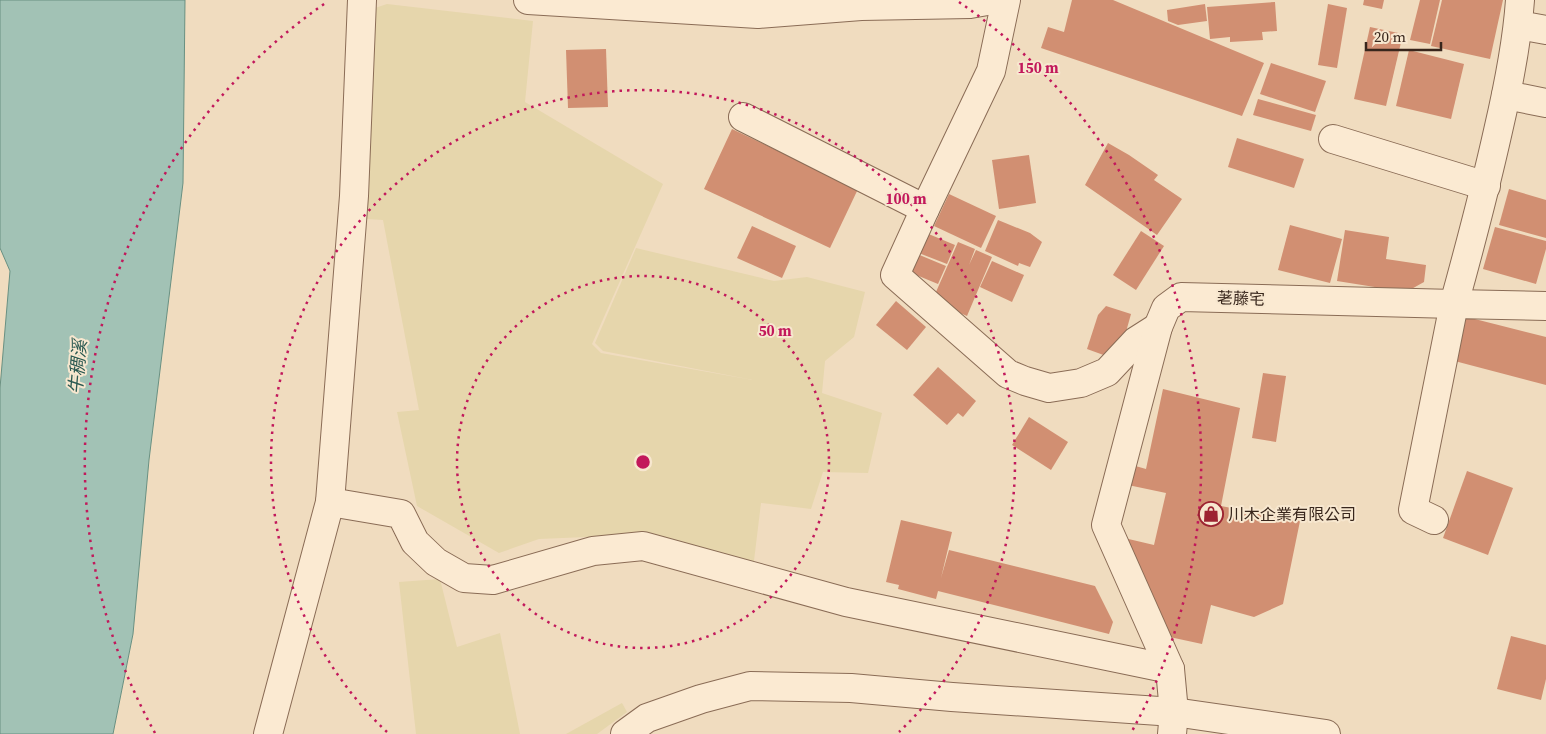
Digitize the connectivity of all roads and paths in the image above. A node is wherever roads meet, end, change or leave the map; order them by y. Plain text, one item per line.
1 (362, 0) edge
2 (528, 0) edge
3 (993, 0) edge
4 (1006, 0) edge
5 (563, 1) edge
6 (862, 3) edge
7 (1519, 12) edge
8 (1546, 30) edge
9 (1506, 95) junction
10 (1546, 103) edge
11 (743, 117) dead end
12 (1333, 139) dead end
13 (1486, 186) junction
14 (924, 209) junction
15 (1454, 304) junction
16 (1546, 306) edge
17 (1158, 327) junction
18 (330, 502) junction
19 (1434, 520) dead end
20 (1170, 669) junction
21 (1173, 726) edge
22 (268, 734) edge
23 (625, 734) edge
24 (1326, 734) edge

1 - 18 street
2 - 5 street
3 - 6 street
4 - 14 street
5 - 6 street
7 - 8 street
7 - 9 street
9 - 10 street
9 - 13 street
11 - 14 street
12 - 13 street
13 - 15 street
14 - 17 street
15 - 16 street, 荖藤宅
15 - 17 street, 荖藤宅
15 - 19 street
17 - 20 street, 荖藤宅
18 - 20 street
18 - 22 street
20 - 21 street, 荖藤宅
21 - 23 street
21 - 24 street

